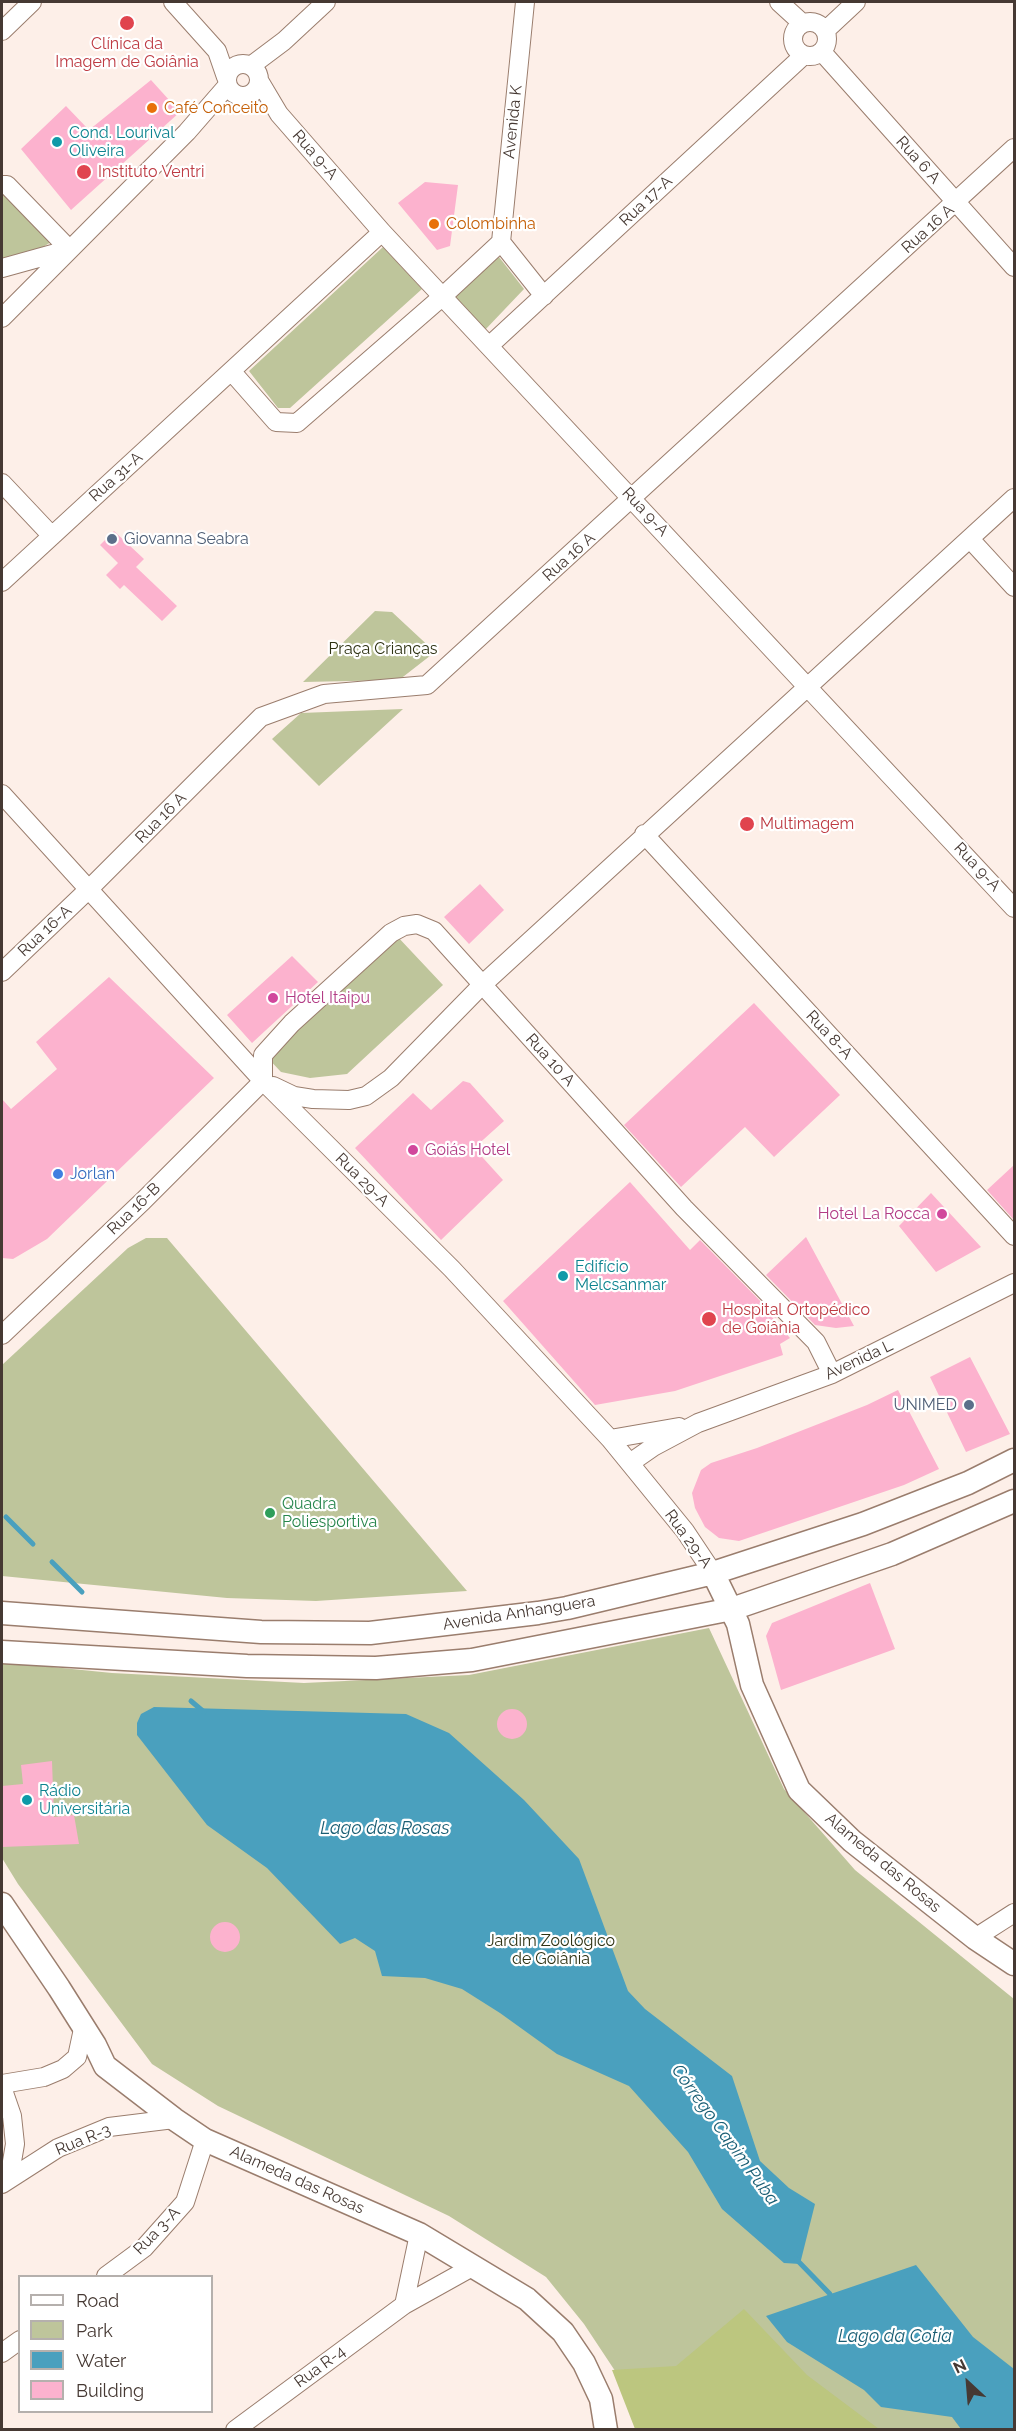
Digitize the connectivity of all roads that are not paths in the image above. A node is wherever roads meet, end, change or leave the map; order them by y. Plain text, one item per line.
1 (32, 2) edge
2 (173, 2) edge
3 (326, 2) edge
4 (525, 2) edge
5 (779, 2) edge
6 (856, 2) edge
7 (801, 23) junction
8 (826, 30) junction
9 (2, 31) edge
10 (822, 52) junction
11 (803, 56) junction
12 (245, 80) junction
13 (1014, 148) edge
14 (2, 184) edge
15 (956, 203) junction
16 (382, 232) junction
17 (501, 242) junction
18 (69, 249) junction
19 (1014, 267) edge
20 (2, 268) edge
21 (443, 296) junction
22 (544, 296) junction
23 (2, 318) edge
24 (489, 346) junction
25 (232, 372) junction
26 (2, 483) edge
27 (1014, 498) edge
28 (633, 499) junction
29 (52, 536) junction
30 (970, 539) junction
31 (2, 582) edge
32 (1014, 587) edge
33 (808, 686) junction
34 (2, 794) edge
35 (644, 834) junction
36 (89, 889) junction
37 (1014, 908) edge
38 (2, 972) edge
39 (482, 985) junction
40 (263, 1081) junction
41 (1014, 1236) edge
42 (1014, 1283) edge
43 (2, 1335) edge
44 (832, 1374) junction
45 (698, 1423) junction
46 (610, 1439) junction
47 (1014, 1461) edge
48 (630, 1463) junction
49 (1014, 1501) edge
50 (713, 1574) junction
51 (732, 1609) junction
52 (2, 1613) edge
53 (2, 1652) edge
54 (2, 1904) edge
55 (1014, 1913) edge
56 (975, 1938) junction
57 (1014, 1964) edge
58 (83, 2029) junction
59 (2, 2086) edge
60 (174, 2119) junction
61 (205, 2140) junction
62 (5, 2182) edge
63 (419, 2234) junction
64 (474, 2266) junction
65 (109, 2275) edge
66 (404, 2305) junction
67 (18, 2342) edge
68 (2, 2354) edge
69 (235, 2430) edge
70 (606, 2430) edge

1 - 9 street
2 - 12 street
3 - 12 street
4 - 17 street, Avenida K
5 - 7 street
6 - 8 street
7 - 8 street
7 - 11 street
8 - 10 street
10 - 11 street
10 - 15 street, Rua 6 A
11 - 22 street, Rua 17-A
12 - 16 street, Rua 9-A
12 - 18 street
13 - 15 street, Rua 16 A
14 - 18 street
15 - 19 street, Rua 6 A
15 - 28 street, Rua 16 A
16 - 21 street, Rua 9-A
16 - 25 street, Rua 31-A
17 - 21 street
17 - 22 street
18 - 20 street
18 - 23 street
21 - 24 street, Rua 9-A
21 - 25 street
22 - 24 street, Rua 17-A
24 - 28 street, Rua 9-A
25 - 29 street, Rua 31-A
26 - 29 street
27 - 30 street
28 - 33 street, Rua 9-A
28 - 36 street, Rua 16 A
29 - 31 street, Rua 31-A
30 - 32 street
30 - 33 street
33 - 35 street
33 - 37 street, Rua 9-A
34 - 36 street, Rua 29-A
35 - 39 street
35 - 41 street, Rua 8-A
36 - 38 street, Rua 16-A
36 - 40 street, Rua 29-A
39 - 40 street
39 - 40 street, Rua 10 A
39 - 44 street, Rua 10 A
40 - 43 street, Rua 16-B
40 - 46 street, Rua 29-A
42 - 44 street, Avenida L
44 - 45 street, Avenida L
45 - 46 street, Avenida L
45 - 48 street, Avenida L
46 - 48 street, Rua 29-A
47 - 50 main road, Avenida Anhanguera
48 - 50 street, Rua 29-A
49 - 51 main road, Avenida Anhanguera
50 - 51 main road, Alameda das Rosas
50 - 52 main road, Avenida Anhanguera
51 - 53 main road, Avenida Anhanguera
51 - 56 main road, Alameda das Rosas
54 - 58 main road, Alameda das Rosas
55 - 56 street
56 - 57 main road, Alameda das Rosas
58 - 59 street
58 - 60 main road, Alameda das Rosas
59 - 62 street
60 - 61 main road, Alameda das Rosas
60 - 62 street, Rua R-3
61 - 63 main road, Alameda das Rosas
61 - 65 street, Rua 3-A
63 - 64 main road, Alameda das Rosas
63 - 66 street
64 - 66 street, Rua R-4
64 - 70 main road, Alameda das Rosas
66 - 69 street, Rua R-4
67 - 68 street

